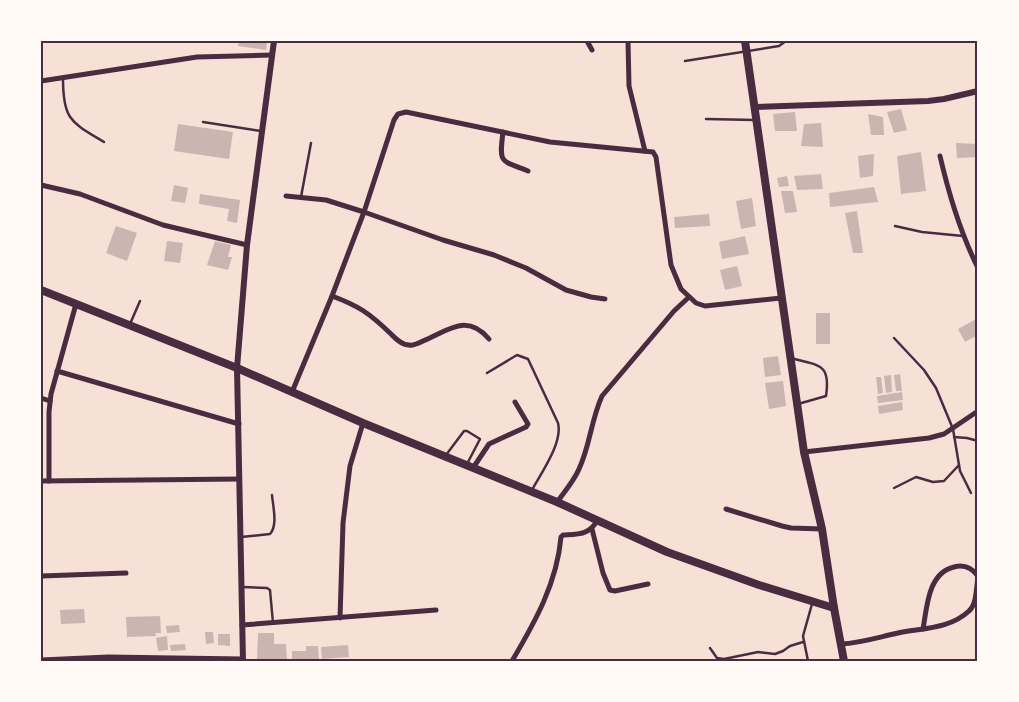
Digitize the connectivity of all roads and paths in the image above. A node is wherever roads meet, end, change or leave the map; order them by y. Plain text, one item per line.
1 (274, 41) edge
2 (587, 41) edge
3 (628, 41) edge
4 (745, 41) edge
5 (786, 41) edge
6 (592, 50) dead end
7 (746, 52) junction
8 (272, 55) junction
9 (684, 61) dead end
10 (63, 78) junction
11 (41, 81) edge
12 (978, 91) edge
13 (754, 107) junction
14 (706, 119) dead end
15 (756, 120) junction
16 (203, 122) dead end
17 (262, 132) junction
18 (503, 132) junction
19 (104, 142) dead end
20 (311, 143) dead end
21 (645, 151) junction
22 (940, 156) dead end
23 (528, 171) dead end
24 (41, 185) edge
25 (286, 196) dead end
26 (300, 197) junction
27 (364, 212) junction
28 (895, 226) dead end
29 (963, 236) junction
30 (247, 245) junction
31 (978, 268) edge
32 (41, 290) edge
33 (332, 296) junction
34 (690, 297) junction
35 (781, 298) junction
36 (605, 299) dead end
37 (140, 300) dead end
38 (76, 304) junction
39 (130, 326) junction
40 (894, 338) dead end
41 (488, 339) dead end
42 (790, 358) junction
43 (237, 368) junction
44 (57, 371) junction
45 (487, 373) dead end
46 (292, 392) junction
47 (41, 398) edge
48 (50, 401) junction
49 (515, 402) dead end
50 (797, 404) junction
51 (978, 411) edge
52 (363, 423) junction
53 (239, 424) junction
54 (953, 429) junction
55 (954, 437) junction
56 (978, 441) edge
57 (804, 452) junction
58 (445, 456) junction
59 (959, 464) junction
60 (470, 467) junction
61 (239, 479) junction
62 (41, 481) edge
63 (49, 481) junction
64 (894, 488) dead end
65 (531, 491) junction
66 (971, 493) dead end
67 (272, 495) dead end
68 (557, 502) junction
69 (726, 509) dead end
70 (597, 521) junction
71 (592, 529) junction
72 (822, 529) junction
73 (240, 537) junction
74 (126, 573) dead end
75 (41, 576) edge
76 (978, 577) edge
77 (648, 584) dead end
78 (241, 586) junction
79 (813, 600) junction
80 (834, 608) junction
81 (436, 610) dead end
82 (340, 618) junction
83 (273, 623) junction
84 (242, 625) junction
85 (923, 629) junction
86 (803, 642) junction
87 (841, 644) junction
88 (710, 648) dead end
89 (41, 660) edge
90 (243, 660) edge
91 (512, 661) edge
92 (808, 661) edge
93 (844, 661) edge

1 - 8 street
2 - 6 street
3 - 21 street
4 - 7 main road
5 - 7 lane
7 - 9 lane
7 - 13 main road
8 - 10 street
8 - 17 street
10 - 11 street
10 - 19 lane
12 - 13 street
13 - 15 main road
14 - 15 lane
15 - 35 main road
16 - 17 lane
17 - 30 street
18 - 21 street
18 - 23 street
18 - 27 street
20 - 26 lane
21 - 34 street
22 - 29 street
24 - 30 street
25 - 26 street
26 - 27 street
27 - 33 street
27 - 36 street
28 - 29 lane
29 - 31 street
30 - 43 street
32 - 38 main road
33 - 41 street
33 - 46 street
34 - 35 street
34 - 68 street
35 - 42 main road
37 - 39 lane
38 - 39 main road
38 - 44 street
39 - 43 main road
40 - 54 lane
42 - 50 main road
42 - 50 lane
43 - 46 main road
43 - 53 street
44 - 48 street
44 - 53 street
45 - 65 lane
46 - 52 main road
47 - 48 street
48 - 63 street
49 - 60 street
50 - 57 main road
51 - 54 street
52 - 58 main road
52 - 82 street
53 - 61 street
54 - 55 lane
54 - 57 street
55 - 56 lane
55 - 59 lane
57 - 72 main road
58 - 60 main road
58 - 60 lane
59 - 64 lane
59 - 66 lane
60 - 65 main road
61 - 63 street
61 - 73 street
62 - 63 street
65 - 68 main road
67 - 73 lane
68 - 70 main road
69 - 72 street
70 - 71 street
70 - 79 main road
71 - 77 street
71 - 91 street
72 - 80 main road
73 - 78 street
74 - 75 street
76 - 85 street
76 - 85 street
78 - 83 lane
78 - 84 street
79 - 80 main road
79 - 86 lane
80 - 87 main road
81 - 82 street
82 - 83 street
83 - 84 street
84 - 90 street
85 - 87 street
86 - 88 lane
86 - 92 lane
87 - 93 main road
89 - 90 street

